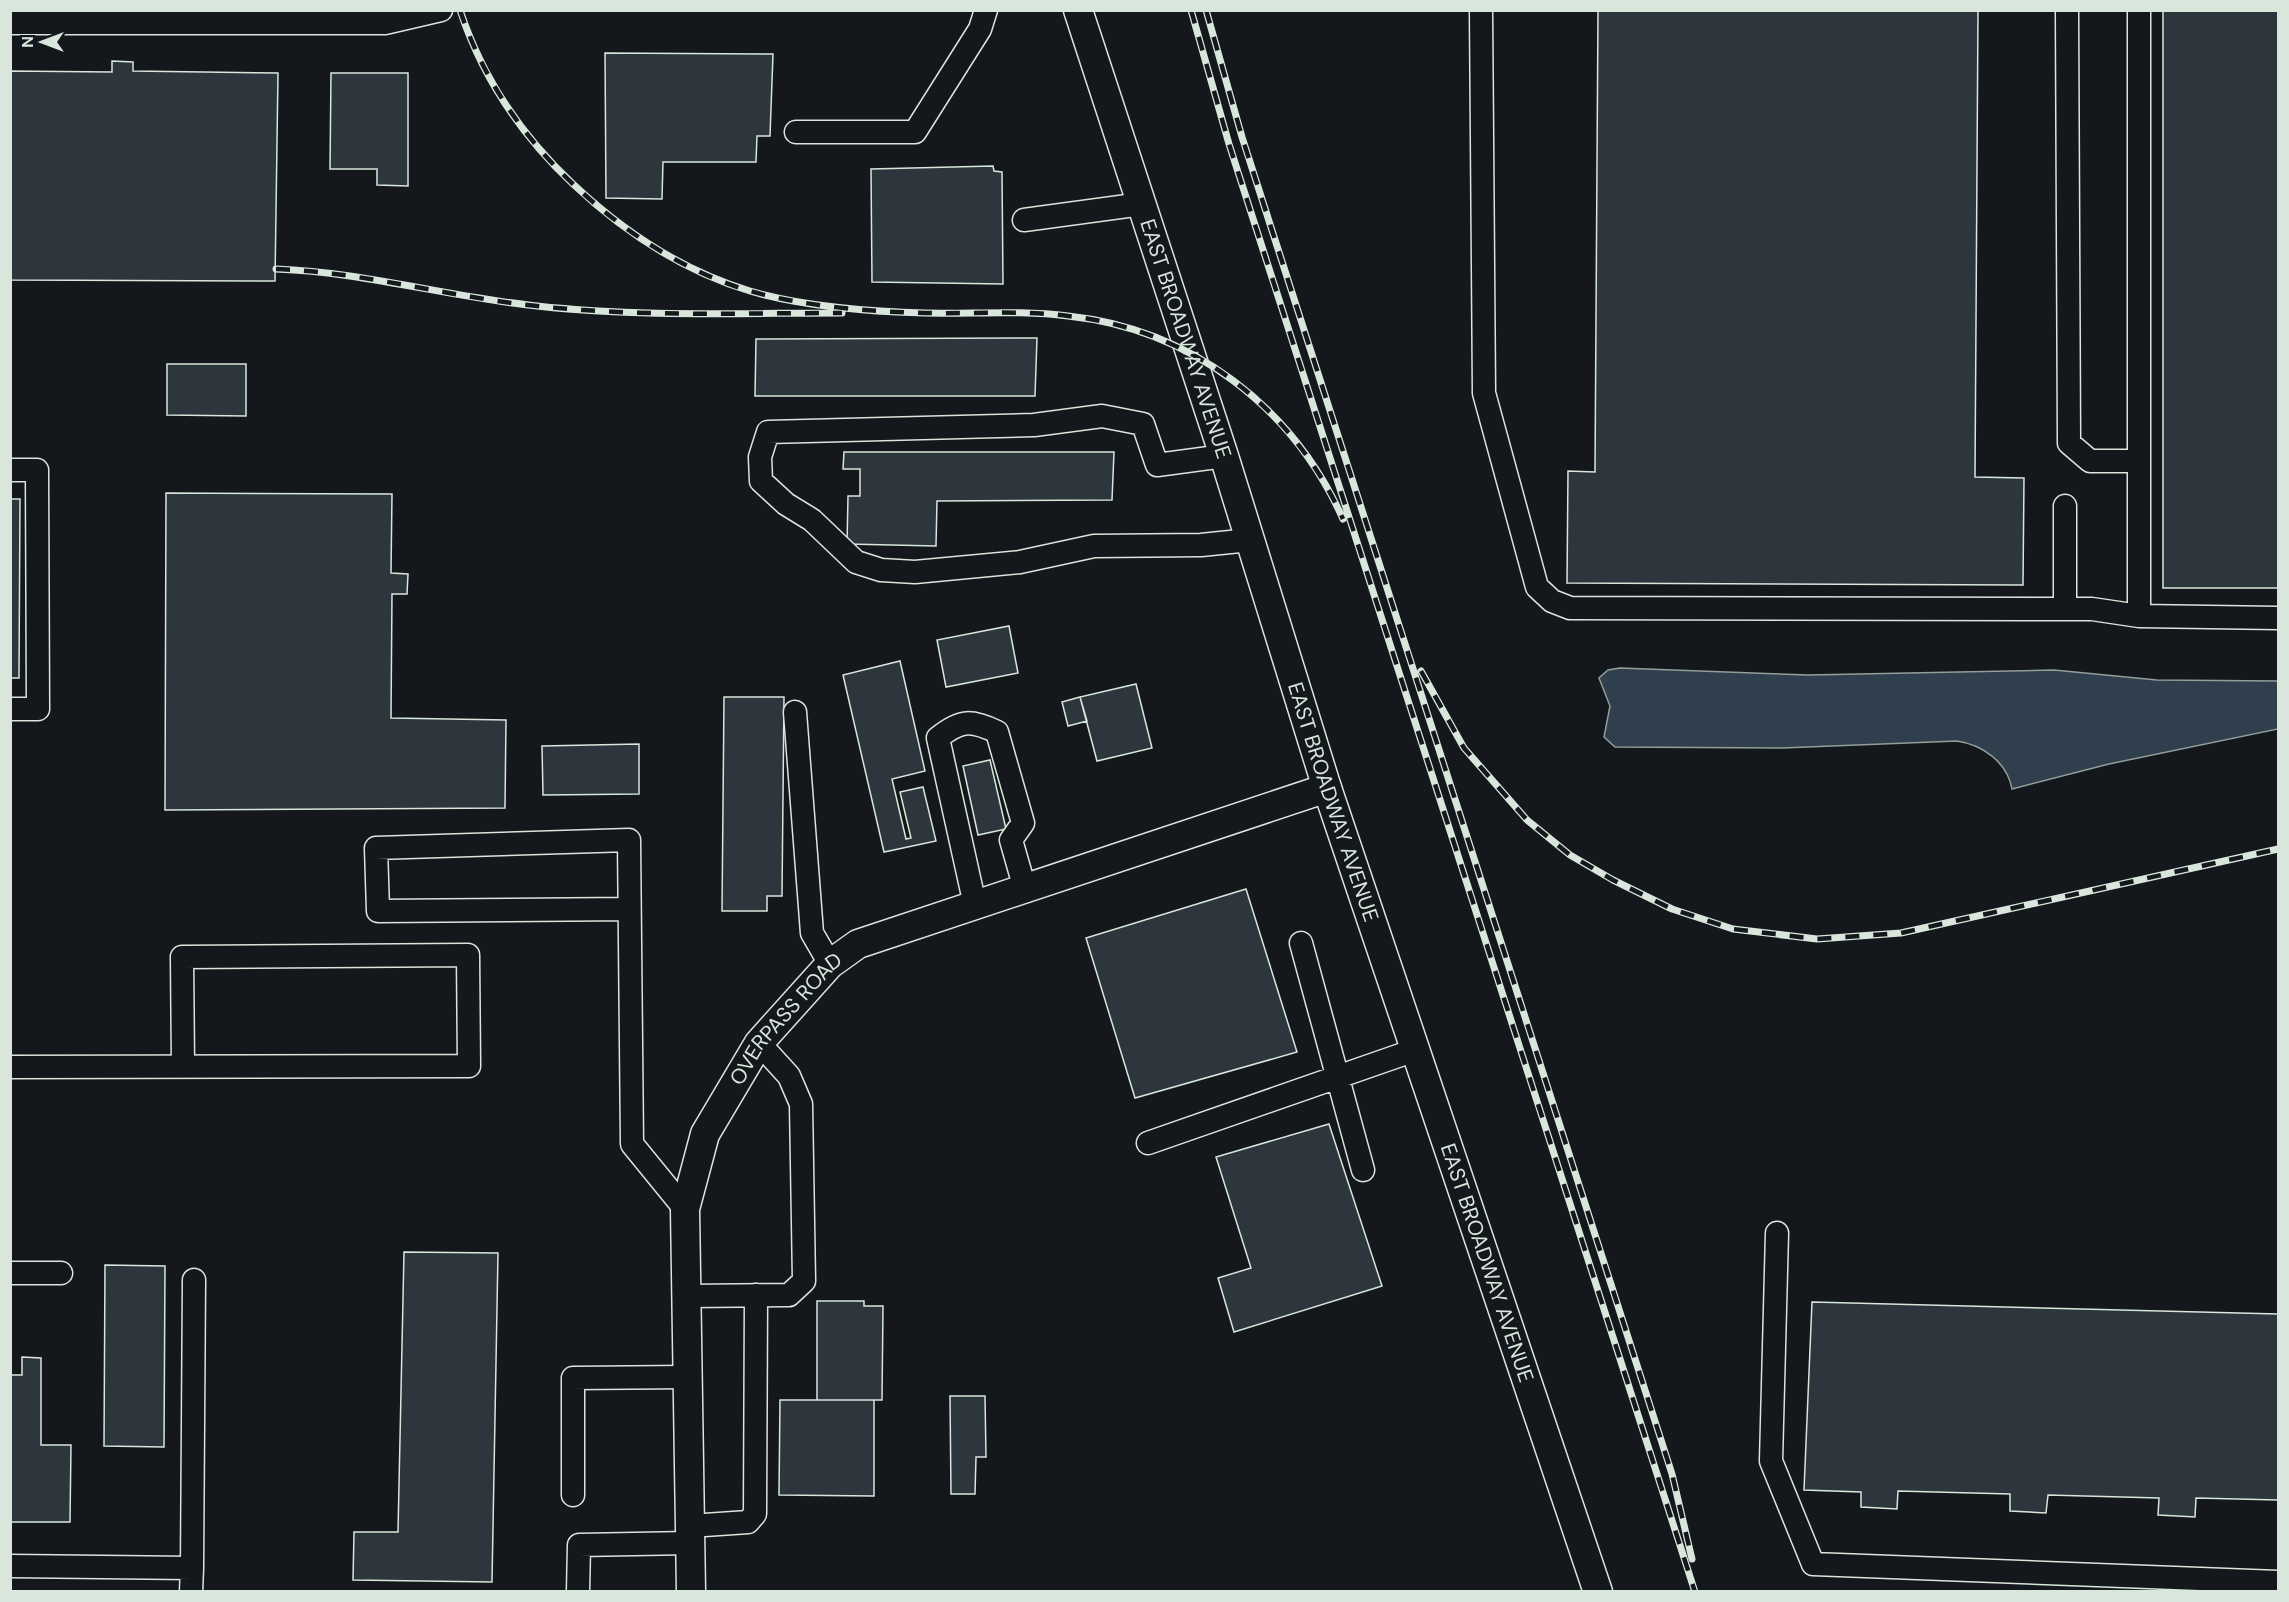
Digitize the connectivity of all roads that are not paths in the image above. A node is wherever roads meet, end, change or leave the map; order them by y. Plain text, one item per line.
1 (986, 10) edge
2 (1078, 10) edge
3 (1481, 10) edge
4 (2067, 10) edge
5 (2139, 10) edge
6 (428, 12) edge
7 (10, 23) edge
8 (796, 132) dead end
9 (1142, 204) junction
10 (1024, 220) dead end
11 (1224, 456) junction
12 (2139, 461) junction
13 (10, 470) edge
14 (2065, 506) dead end
15 (1250, 540) junction
16 (2066, 609) junction
17 (2139, 616) junction
18 (2278, 618) edge
19 (10, 709) edge
20 (795, 712) dead end
21 (1327, 789) junction
22 (1025, 889) junction
23 (975, 905) junction
24 (629, 909) junction
25 (1301, 943) dead end
26 (830, 964) junction
27 (759, 1043) junction
28 (1415, 1050) junction
29 (183, 1066) junction
30 (10, 1067) edge
31 (1339, 1076) junction
32 (1148, 1143) dead end
33 (1363, 1170) dead end
34 (686, 1209) junction
35 (1777, 1233) dead end
36 (10, 1273) edge
37 (61, 1273) dead end
38 (194, 1280) dead end
39 (756, 1295) junction
40 (687, 1296) junction
41 (688, 1377) junction
42 (573, 1495) dead end
43 (690, 1534) junction
44 (10, 1566) edge
45 (192, 1568) junction
46 (2278, 1582) edge
47 (191, 1592) edge
48 (578, 1592) edge
49 (691, 1592) edge
50 (1598, 1592) edge

1 - 8 lane
2 - 9 main road, EAST BROADWAY AVENUE
3 - 16 lane
4 - 12 lane
5 - 12 lane
6 - 7 lane
9 - 10 lane
9 - 11 main road, EAST BROADWAY AVENUE
11 - 15 main road, EAST BROADWAY AVENUE
11 - 15 lane
12 - 17 lane
13 - 19 lane
14 - 16 lane
15 - 21 main road, EAST BROADWAY AVENUE
16 - 17 lane
17 - 18 lane
20 - 26 lane
21 - 22 main road, OVERPASS ROAD
21 - 28 main road, EAST BROADWAY AVENUE
22 - 23 main road, OVERPASS ROAD
22 - 23 lane
23 - 26 main road, OVERPASS ROAD
24 - 24 lane
24 - 34 lane
25 - 31 lane
26 - 27 main road, OVERPASS ROAD
27 - 34 main road, OVERPASS ROAD
27 - 39 lane
28 - 31 lane
28 - 50 main road, EAST BROADWAY AVENUE
29 - 29 lane
29 - 30 lane
31 - 32 lane
31 - 33 lane
34 - 40 main road, OVERPASS ROAD
35 - 46 lane
36 - 37 lane
38 - 45 lane
39 - 40 lane
39 - 43 lane
40 - 41 main road, OVERPASS ROAD
41 - 42 lane
41 - 43 main road, OVERPASS ROAD
43 - 48 lane
43 - 49 main road, OVERPASS ROAD
44 - 45 lane
45 - 47 lane

